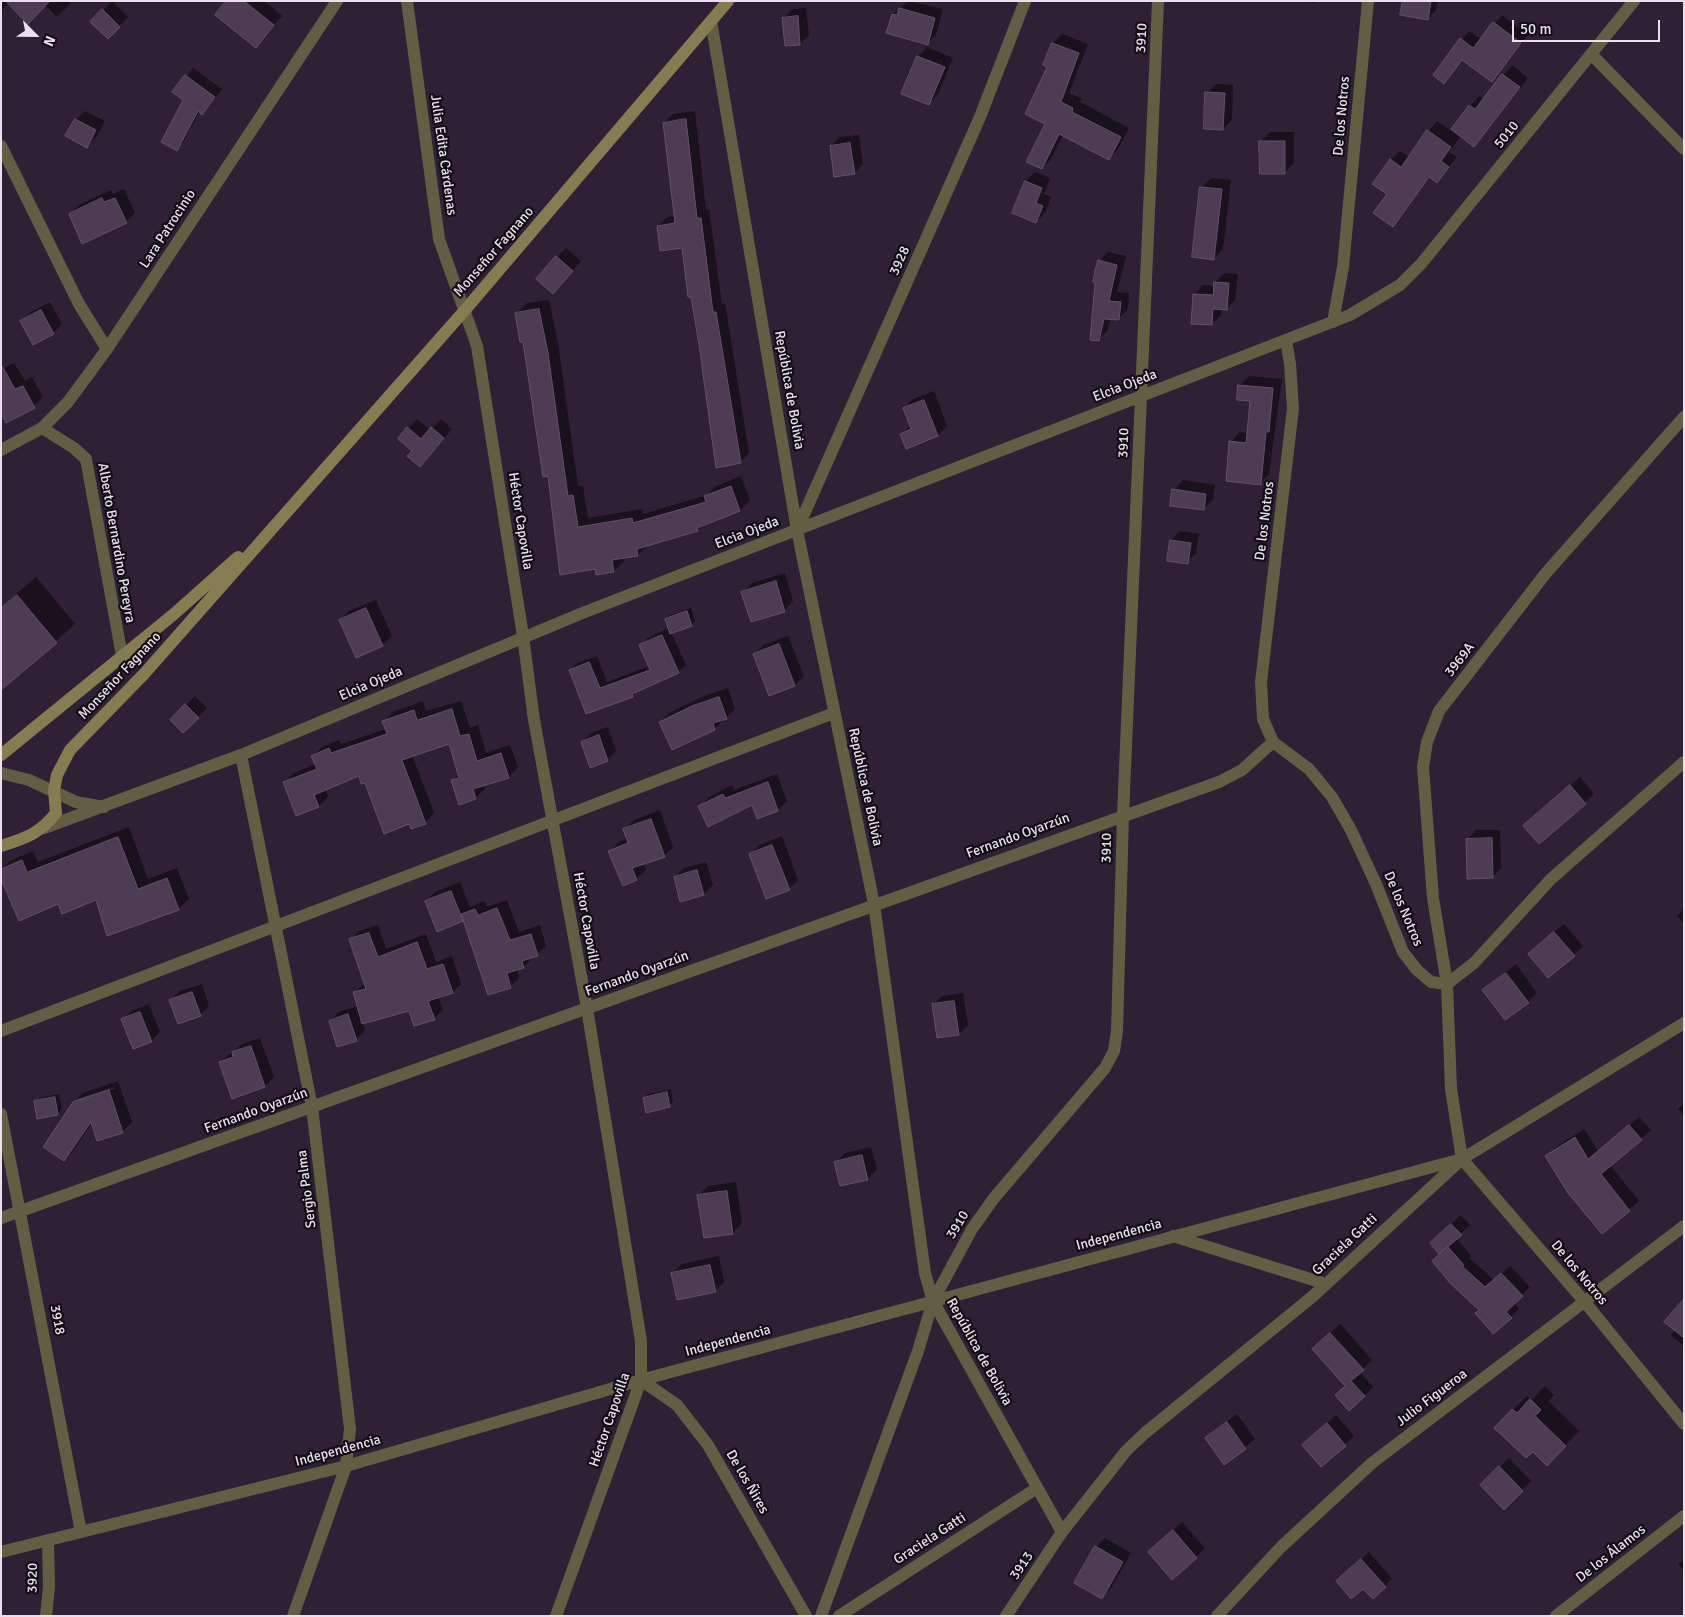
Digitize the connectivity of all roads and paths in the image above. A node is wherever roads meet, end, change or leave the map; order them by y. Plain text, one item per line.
1 (337, 1) edge
2 (407, 1) edge
3 (728, 1) edge
4 (1025, 1) edge
5 (1158, 1) edge
6 (1368, 1) edge
7 (1634, 1) edge
8 (711, 21) junction
9 (1592, 55) junction
10 (1, 146) edge
11 (1684, 149) edge
12 (1400, 285) joint
13 (464, 310) junction
14 (1333, 322) junction
15 (1286, 340) junction
16 (107, 349) junction
17 (1141, 396) junction
18 (1684, 417) edge
19 (42, 428) junction
20 (1, 450) edge
21 (279, 520) junction
22 (797, 530) junction
23 (523, 636) junction
24 (122, 656) junction
25 (834, 713) junction
26 (1273, 742) junction
27 (241, 754) junction
28 (1, 755) edge
29 (1684, 762) edge
30 (1, 774) edge
31 (54, 790) junction
32 (104, 807) junction
33 (1123, 815) junction
34 (553, 820) junction
35 (44, 828) junction
36 (1, 846) edge
37 (874, 904) junction
38 (276, 926) junction
39 (1448, 984) junction
40 (587, 1008) junction
41 (1684, 1023) edge
42 (1, 1031) edge
43 (312, 1107) junction
44 (1, 1114) edge
45 (1462, 1160) junction
46 (21, 1211) junction
47 (1, 1218) edge
48 (1684, 1226) edge
49 (1173, 1236) junction
50 (1326, 1284) junction
51 (933, 1301) junction
52 (1584, 1301) junction
53 (641, 1380) junction
54 (1684, 1424) edge
55 (346, 1466) junction
56 (1037, 1488) junction
57 (1684, 1516) edge
58 (82, 1532) junction
59 (1062, 1532) junction
60 (48, 1540) junction
61 (1, 1552) edge
62 (46, 1616) edge
63 (293, 1616) edge
64 (556, 1616) edge
65 (806, 1616) edge
66 (821, 1616) edge
67 (839, 1616) edge
68 (1006, 1616) edge
69 (1217, 1616) edge
70 (1556, 1616) edge

1 - 16 street, Lara Patrocinio
2 - 13 street, Julia Edita Cárdenas
3 - 8 street, Monseñor Fagnano
4 - 22 street, 3928
5 - 17 street, 3910
6 - 14 street, De los Notros
7 - 9 street, 5010
8 - 13 street, Monseñor Fagnano
8 - 22 street, República de Bolivia
9 - 11 street
9 - 12 street, 5010
10 - 16 street
12 - 14 street, Elcia Ojeda
13 - 21 street, Monseñor Fagnano
13 - 23 street, Héctor Capovilla
14 - 15 street, Elcia Ojeda
15 - 17 street, Elcia Ojeda
15 - 26 street, De los Notros
16 - 19 street, Lara Patrocinio
17 - 22 street, Elcia Ojeda
17 - 33 street, 3910
18 - 39 street, 3969A
19 - 20 street, Lara Patrocinio
19 - 24 street, Alberto Bernardino Pereyra
21 - 24 street, Monseñor Fagnano
21 - 31 street, Monseñor Fagnano
22 - 23 street, Elcia Ojeda
22 - 25 street, República de Bolivia
23 - 27 street, Elcia Ojeda
23 - 34 street, Héctor Capovilla
24 - 28 street, Monseñor Fagnano
25 - 34 street
25 - 37 street, República de Bolivia
26 - 33 street, Fernando Oyarzún
26 - 39 street, De los Notros
27 - 32 street, Elcia Ojeda
27 - 38 street, Sergio Palma
29 - 39 street
30 - 31 street
31 - 32 street
31 - 35 street, Monseñor Fagnano
32 - 35 street, Elcia Ojeda
33 - 37 street, Fernando Oyarzún
33 - 51 street, 3910
34 - 38 street
34 - 40 street, Héctor Capovilla
35 - 36 street
37 - 40 street, Fernando Oyarzún
37 - 51 street, República de Bolivia
38 - 42 street
38 - 43 street, Sergio Palma
39 - 45 street
40 - 43 street, Fernando Oyarzún
40 - 53 street, Héctor Capovilla
41 - 45 street, Graciela Gatti
43 - 46 street, Fernando Oyarzún
43 - 55 street, Sergio Palma
44 - 46 street, 3918
45 - 49 street, Independencia
45 - 50 street, Graciela Gatti
45 - 52 street, De los Notros
46 - 47 street, Fernando Oyarzún
46 - 58 street, 3918
48 - 52 street, Julio Figueroa
49 - 50 street
49 - 51 street, Independencia
50 - 59 street, Graciela Gatti
51 - 53 street, Independencia
51 - 56 street, República de Bolivia
51 - 66 street, 3910
52 - 54 street, De los Notros
52 - 69 street, Julio Figueroa
53 - 55 street, Independencia
53 - 64 street, Héctor Capovilla
53 - 65 street, De los Ñires
55 - 58 street, Independencia
55 - 63 street, Sergio Palma
56 - 59 street, República de Bolivia
56 - 67 street, Graciela Gatti
57 - 70 street, De los Álamos
58 - 60 street, Independencia
59 - 68 street, 3913
60 - 61 street, Independencia
60 - 62 street, 3920

